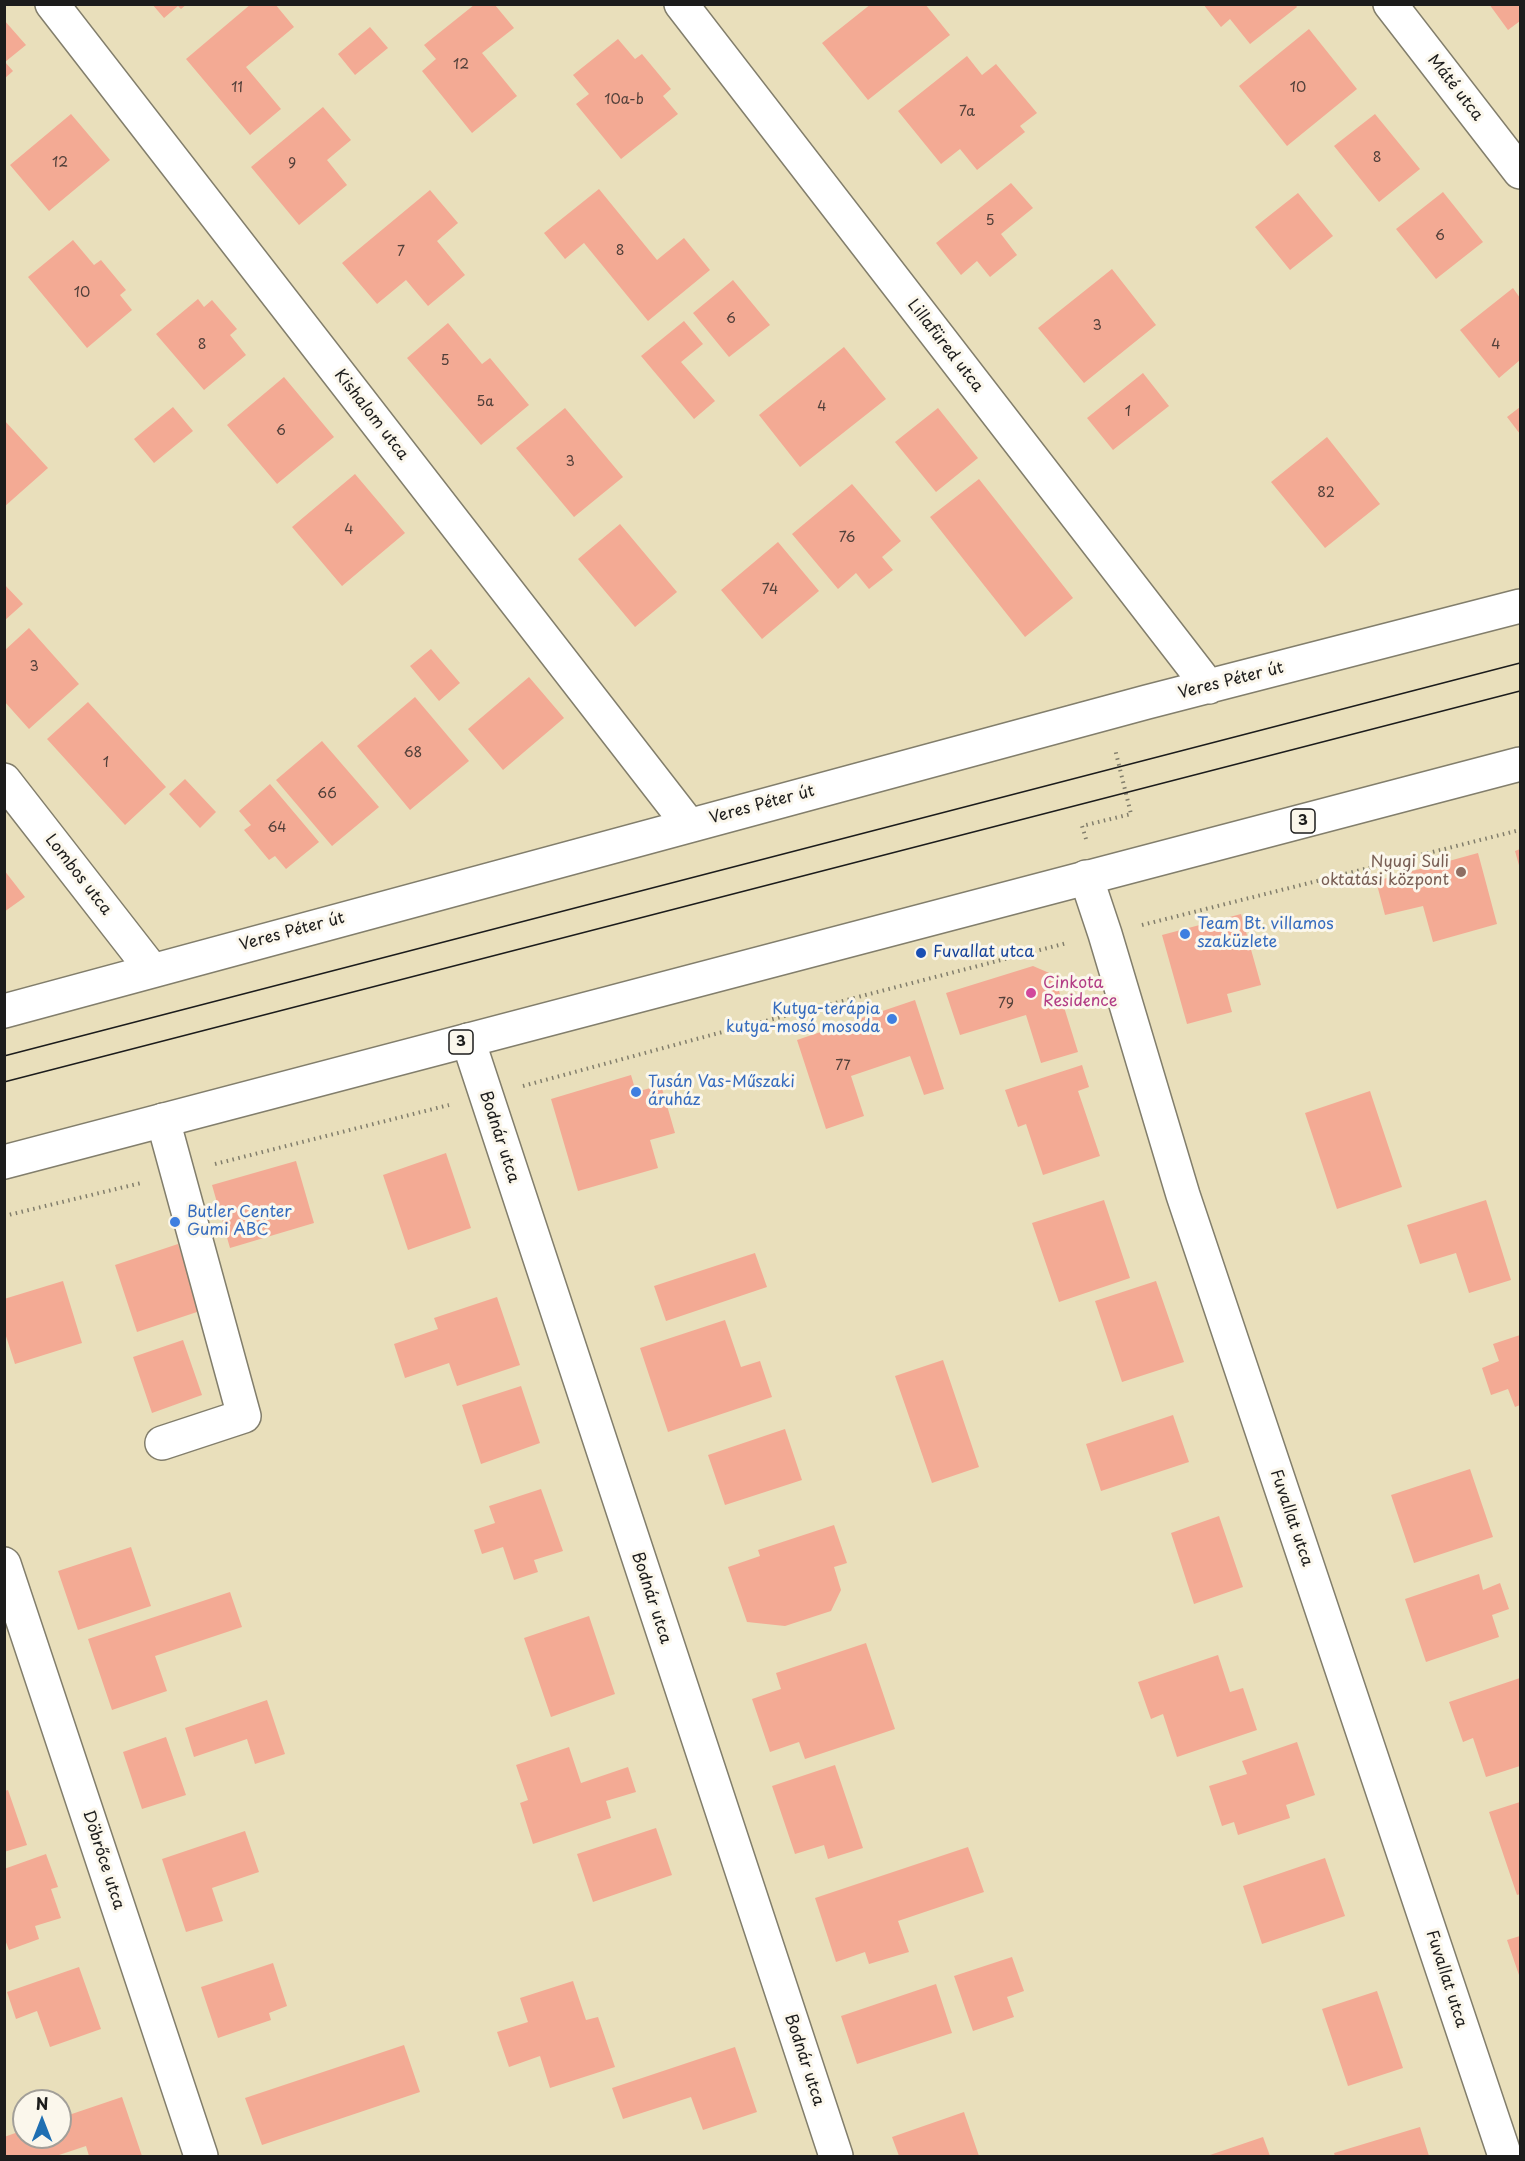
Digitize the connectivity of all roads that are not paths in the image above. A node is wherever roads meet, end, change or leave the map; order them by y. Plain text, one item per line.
1 (52, 4) edge
2 (681, 4) edge
3 (1390, 4) edge
4 (1521, 172) edge
5 (1521, 606) edge
6 (1209, 687) junction
7 (1521, 764) edge
8 (4, 780) edge
9 (689, 825) junction
10 (1086, 877) junction
11 (152, 970) junction
12 (4, 1011) edge
13 (468, 1040) junction
14 (163, 1120) junction
15 (4, 1162) edge
16 (162, 1443) dead end
17 (4, 1564) edge
18 (201, 2157) edge
19 (836, 2157) edge
20 (1505, 2157) edge

1 - 9 street, Kishalom utca
2 - 6 street, Lillafüred utca
3 - 4 street, Máté utca
5 - 6 street, Veres Péter út
6 - 9 street, Veres Péter út
7 - 10 street, 3
8 - 11 street, Lombos utca
9 - 11 street, Veres Péter út
10 - 13 street, 3
10 - 20 street, Fuvallat utca
11 - 12 street, Veres Péter út
13 - 14 street, 3
13 - 19 street, Bodnár utca
14 - 15 street, 3
14 - 16 street
17 - 18 street, Döbrőce utca

